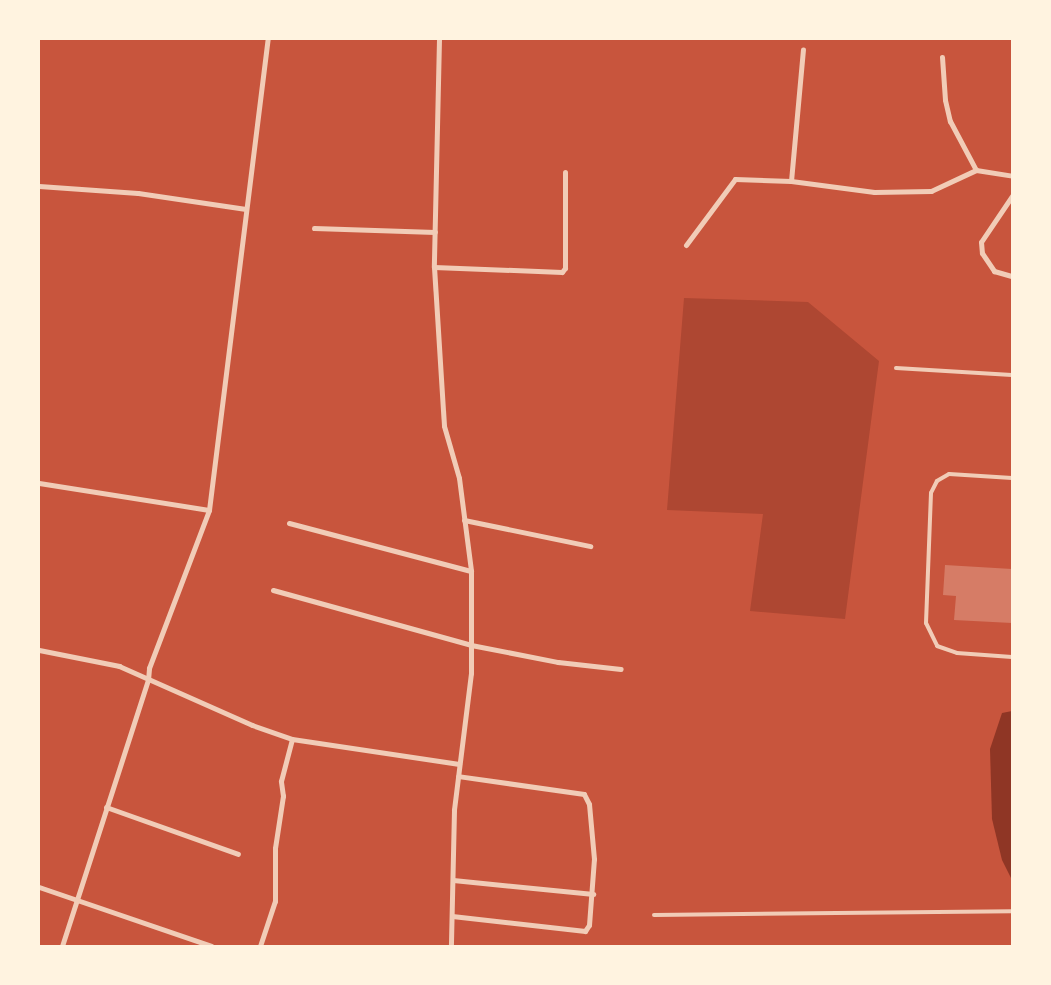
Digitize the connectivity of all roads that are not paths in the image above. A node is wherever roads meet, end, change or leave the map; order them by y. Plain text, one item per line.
1 (268, 39) edge
2 (438, 39) edge
3 (803, 50) dead end
4 (942, 57) dead end
5 (976, 170) junction
6 (565, 172) dead end
7 (1012, 176) edge
8 (791, 181) junction
9 (39, 186) edge
10 (1012, 196) edge
11 (246, 209) junction
12 (314, 228) dead end
13 (435, 232) junction
14 (686, 245) dead end
15 (434, 267) junction
16 (1012, 276) edge
17 (896, 368) dead end
18 (1012, 375) edge
19 (1012, 478) edge
20 (39, 484) edge
21 (209, 510) junction
22 (464, 520) junction
23 (289, 523) dead end
24 (590, 546) dead end
25 (471, 571) junction
26 (273, 590) dead end
27 (471, 645) junction
28 (39, 650) edge
29 (1012, 657) edge
30 (621, 669) dead end
31 (148, 680) junction
32 (292, 739) junction
33 (459, 764) junction
34 (458, 776) junction
35 (106, 807) junction
36 (238, 854) dead end
37 (452, 880) junction
38 (39, 887) edge
39 (593, 894) junction
40 (77, 899) junction
41 (1012, 911) edge
42 (654, 915) dead end
43 (452, 916) junction
44 (62, 946) edge
45 (211, 946) edge
46 (260, 946) edge
47 (451, 946) edge

1 - 11 street
2 - 13 street
3 - 8 street
4 - 5 street
5 - 7 street
5 - 8 street
6 - 15 street
8 - 14 street
9 - 11 street
10 - 16 street
11 - 21 street
12 - 13 street
13 - 15 street
15 - 22 street
17 - 18 lane
19 - 29 lane
20 - 21 street
21 - 31 street
22 - 24 street
22 - 25 street
23 - 25 street
25 - 27 street
26 - 27 street
27 - 30 street
27 - 33 street
28 - 31 street
31 - 32 street
31 - 35 street
32 - 33 street
32 - 46 street
33 - 34 street
34 - 37 street
34 - 39 street
35 - 36 street
35 - 40 street
37 - 39 street
37 - 43 street
38 - 40 street
39 - 43 street
40 - 44 street
40 - 45 street
41 - 42 lane
43 - 47 street

